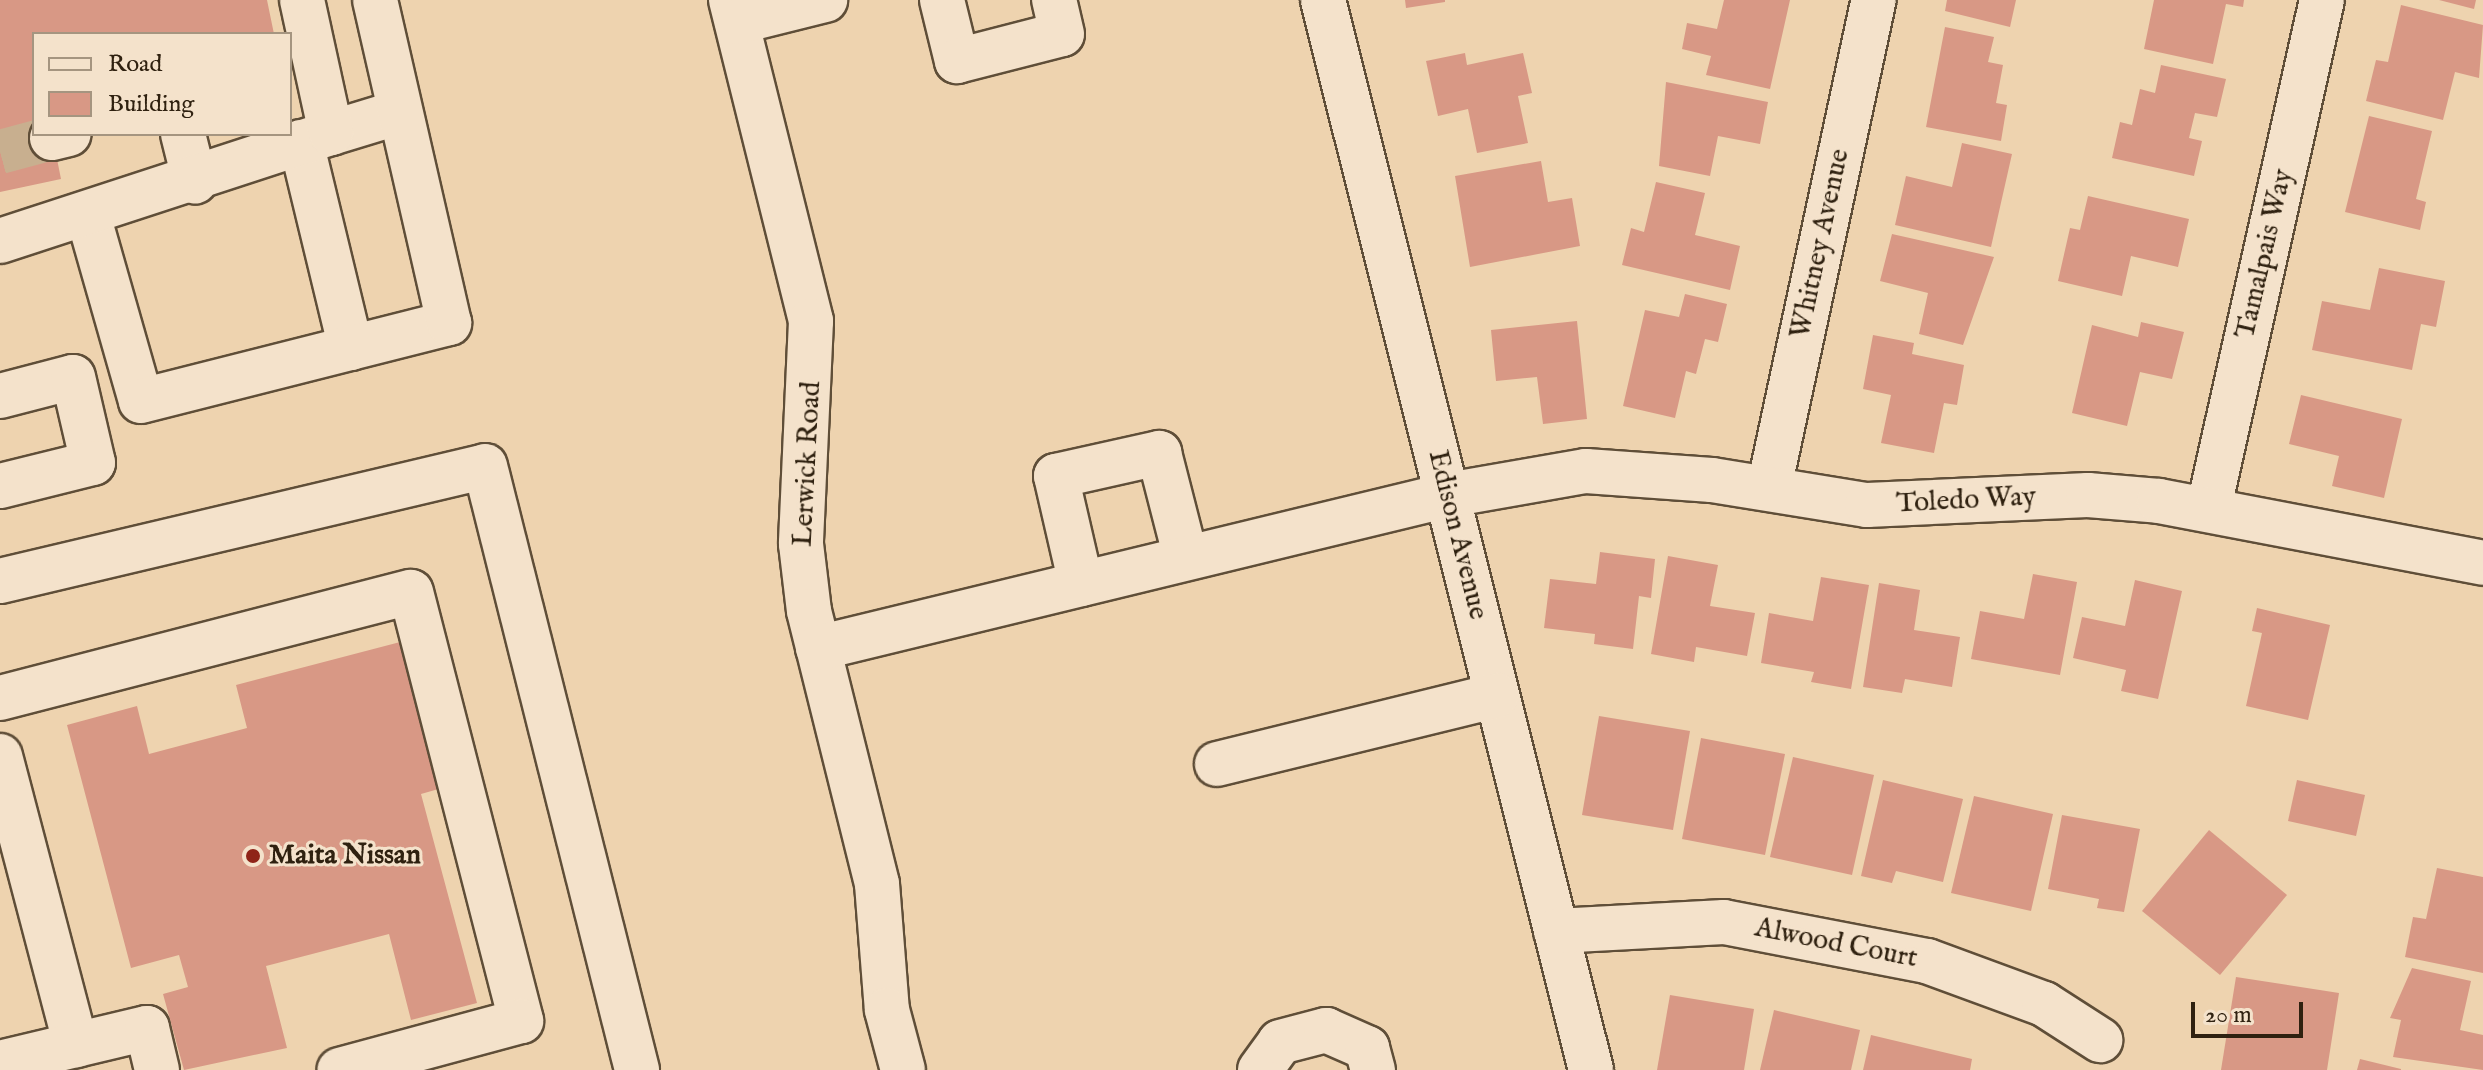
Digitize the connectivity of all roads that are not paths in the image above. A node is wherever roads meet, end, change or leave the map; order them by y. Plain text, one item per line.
1 (302, 0) edge
2 (375, 0) edge
3 (825, 0) edge
4 (942, 0) edge
5 (1054, 0) edge
6 (1323, 0) edge
7 (1874, 0) edge
8 (2322, 0) edge
9 (734, 11) edge
10 (400, 112) junction
11 (184, 136) edge
12 (316, 138) junction
13 (195, 182) junction
14 (88, 215) junction
15 (0, 241) edge
16 (351, 348) junction
17 (0, 396) edge
18 (141, 401) junction
19 (83, 414) junction
20 (0, 486) edge
21 (1769, 488) junction
22 (1448, 495) junction
23 (2209, 507) junction
24 (1186, 558) junction
25 (2483, 563) edge
26 (0, 581) edge
27 (1081, 584) junction
28 (818, 648) junction
29 (1497, 695) junction
30 (0, 698) edge
31 (0, 756) edge
32 (1217, 764) dead end
33 (1556, 931) junction
34 (2100, 1040) dead end
35 (76, 1045) junction
36 (0, 1063) edge
37 (157, 1070) edge
38 (339, 1070) edge
39 (637, 1070) edge
40 (903, 1070) edge
41 (1260, 1070) edge
42 (1373, 1070) edge
43 (1591, 1070) edge

1 - 12 street
2 - 10 street
3 - 9 street
4 - 5 street
6 - 22 street, Edison Avenue
7 - 21 street, Whitney Avenue
8 - 23 street, Tamalpais Way
9 - 28 street, Lerwick Road
10 - 12 street
10 - 16 street
11 - 13 street
12 - 13 street
12 - 16 street
13 - 14 street
14 - 15 street
14 - 18 street
16 - 18 street
17 - 19 street
18 - 19 street
19 - 20 street
21 - 22 street, Toledo Way
21 - 23 street, Toledo Way
22 - 24 street, Toledo Way
22 - 29 street, Edison Avenue
23 - 25 street, Toledo Way
24 - 27 street, Toledo Way
24 - 27 street
26 - 39 street
27 - 28 street, Toledo Way
28 - 40 street, Lerwick Road
29 - 32 street
29 - 33 street, Edison Avenue
30 - 38 street
31 - 35 street
33 - 34 street, Alwood Court
33 - 43 street, Edison Avenue
35 - 36 street
35 - 37 street
41 - 42 street

